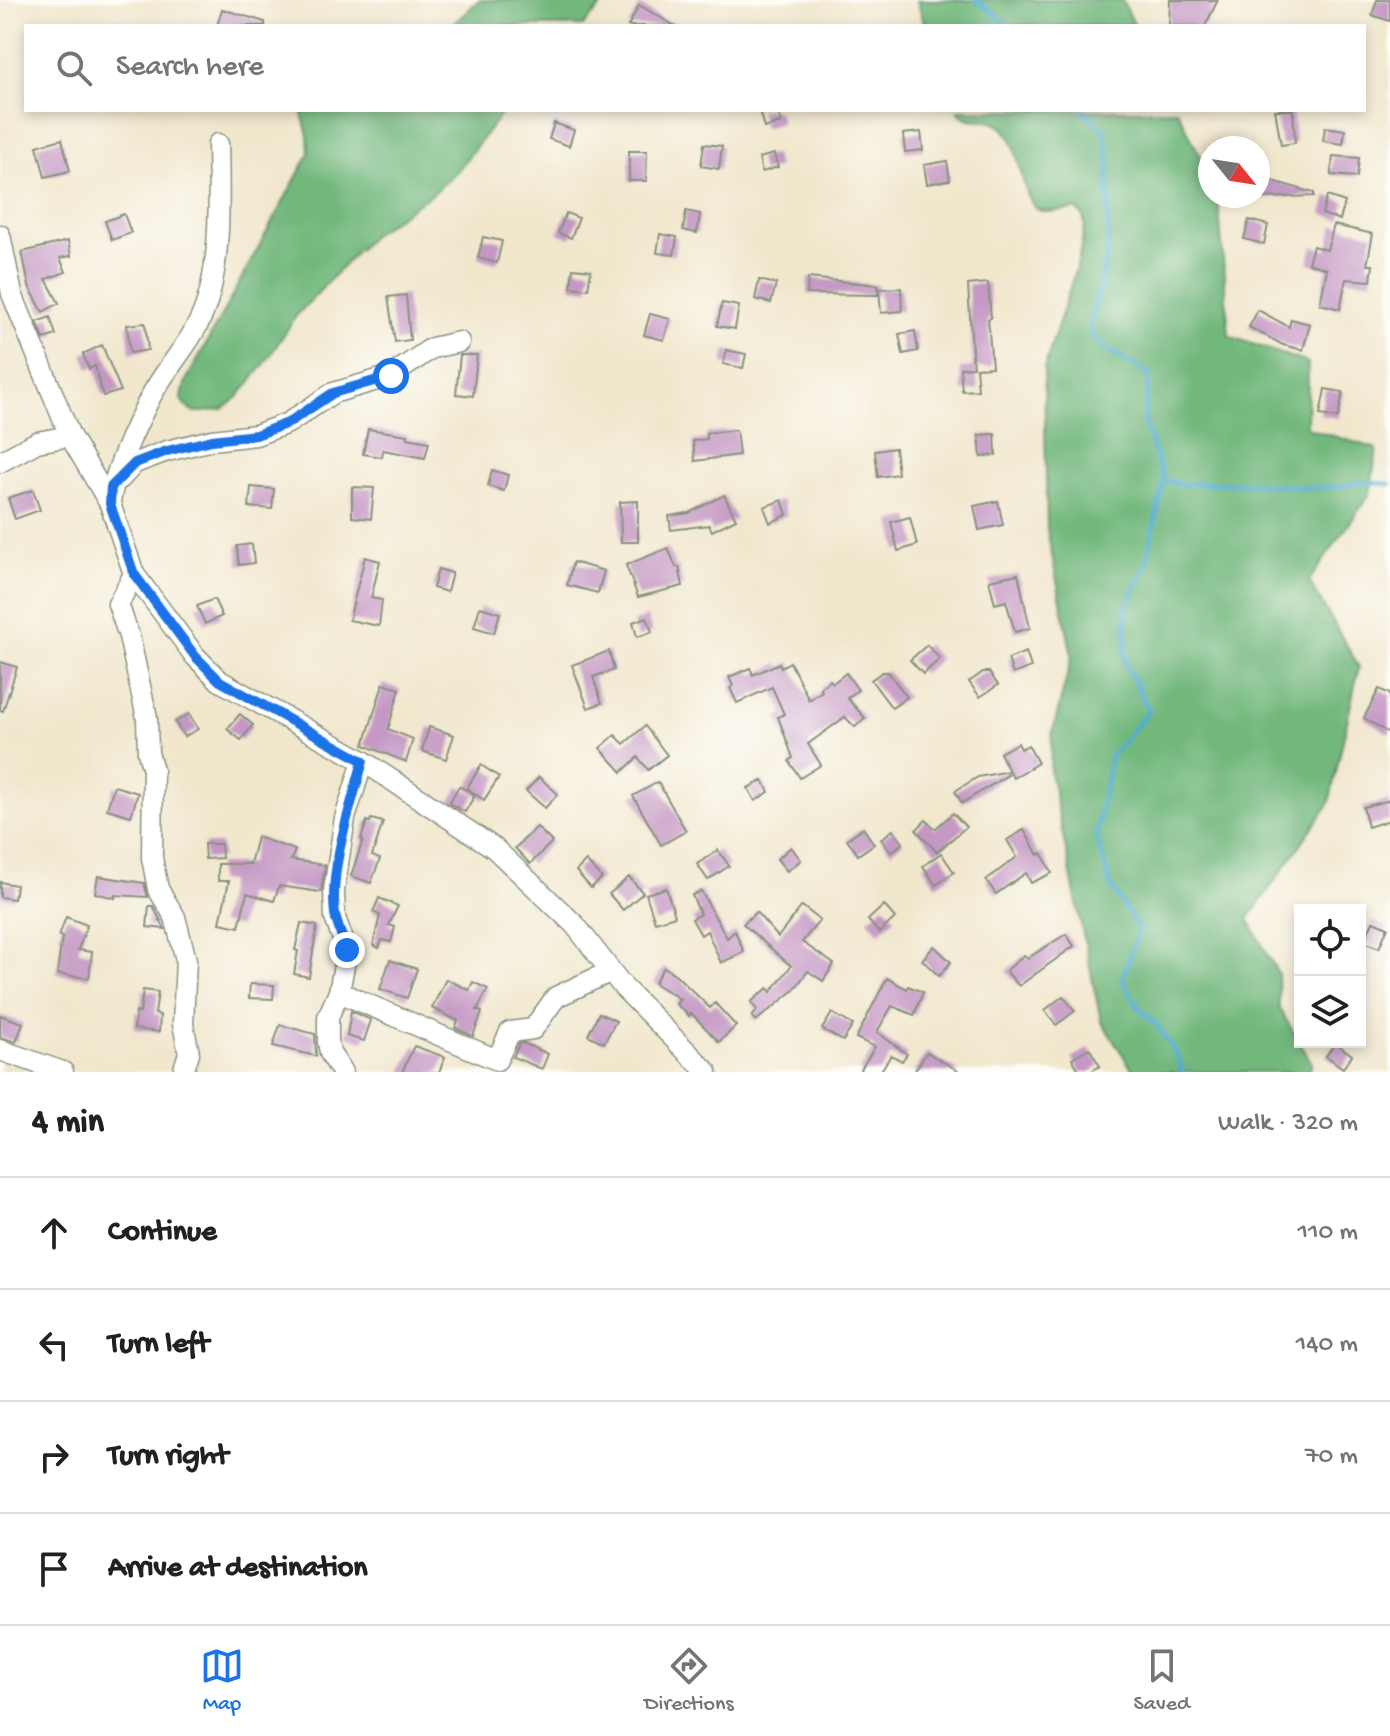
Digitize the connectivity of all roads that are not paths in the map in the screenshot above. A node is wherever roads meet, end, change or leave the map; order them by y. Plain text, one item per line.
1 (218, 144) dead end
2 (0, 235) edge
3 (459, 342) dead end
4 (70, 436) junction
5 (0, 462) edge
6 (111, 496) junction
7 (134, 574) junction
8 (363, 761) junction
9 (609, 972) junction
10 (339, 992) junction
11 (0, 1050) edge
12 (63, 1072) edge
13 (183, 1072) edge
14 (342, 1072) edge
15 (707, 1072) edge

1 - 6 street
2 - 4 street
3 - 6 street
4 - 5 street
4 - 6 street
6 - 7 street
7 - 8 street
7 - 13 street
8 - 9 street
8 - 10 street
9 - 10 street
9 - 15 street
10 - 14 street
11 - 12 street

